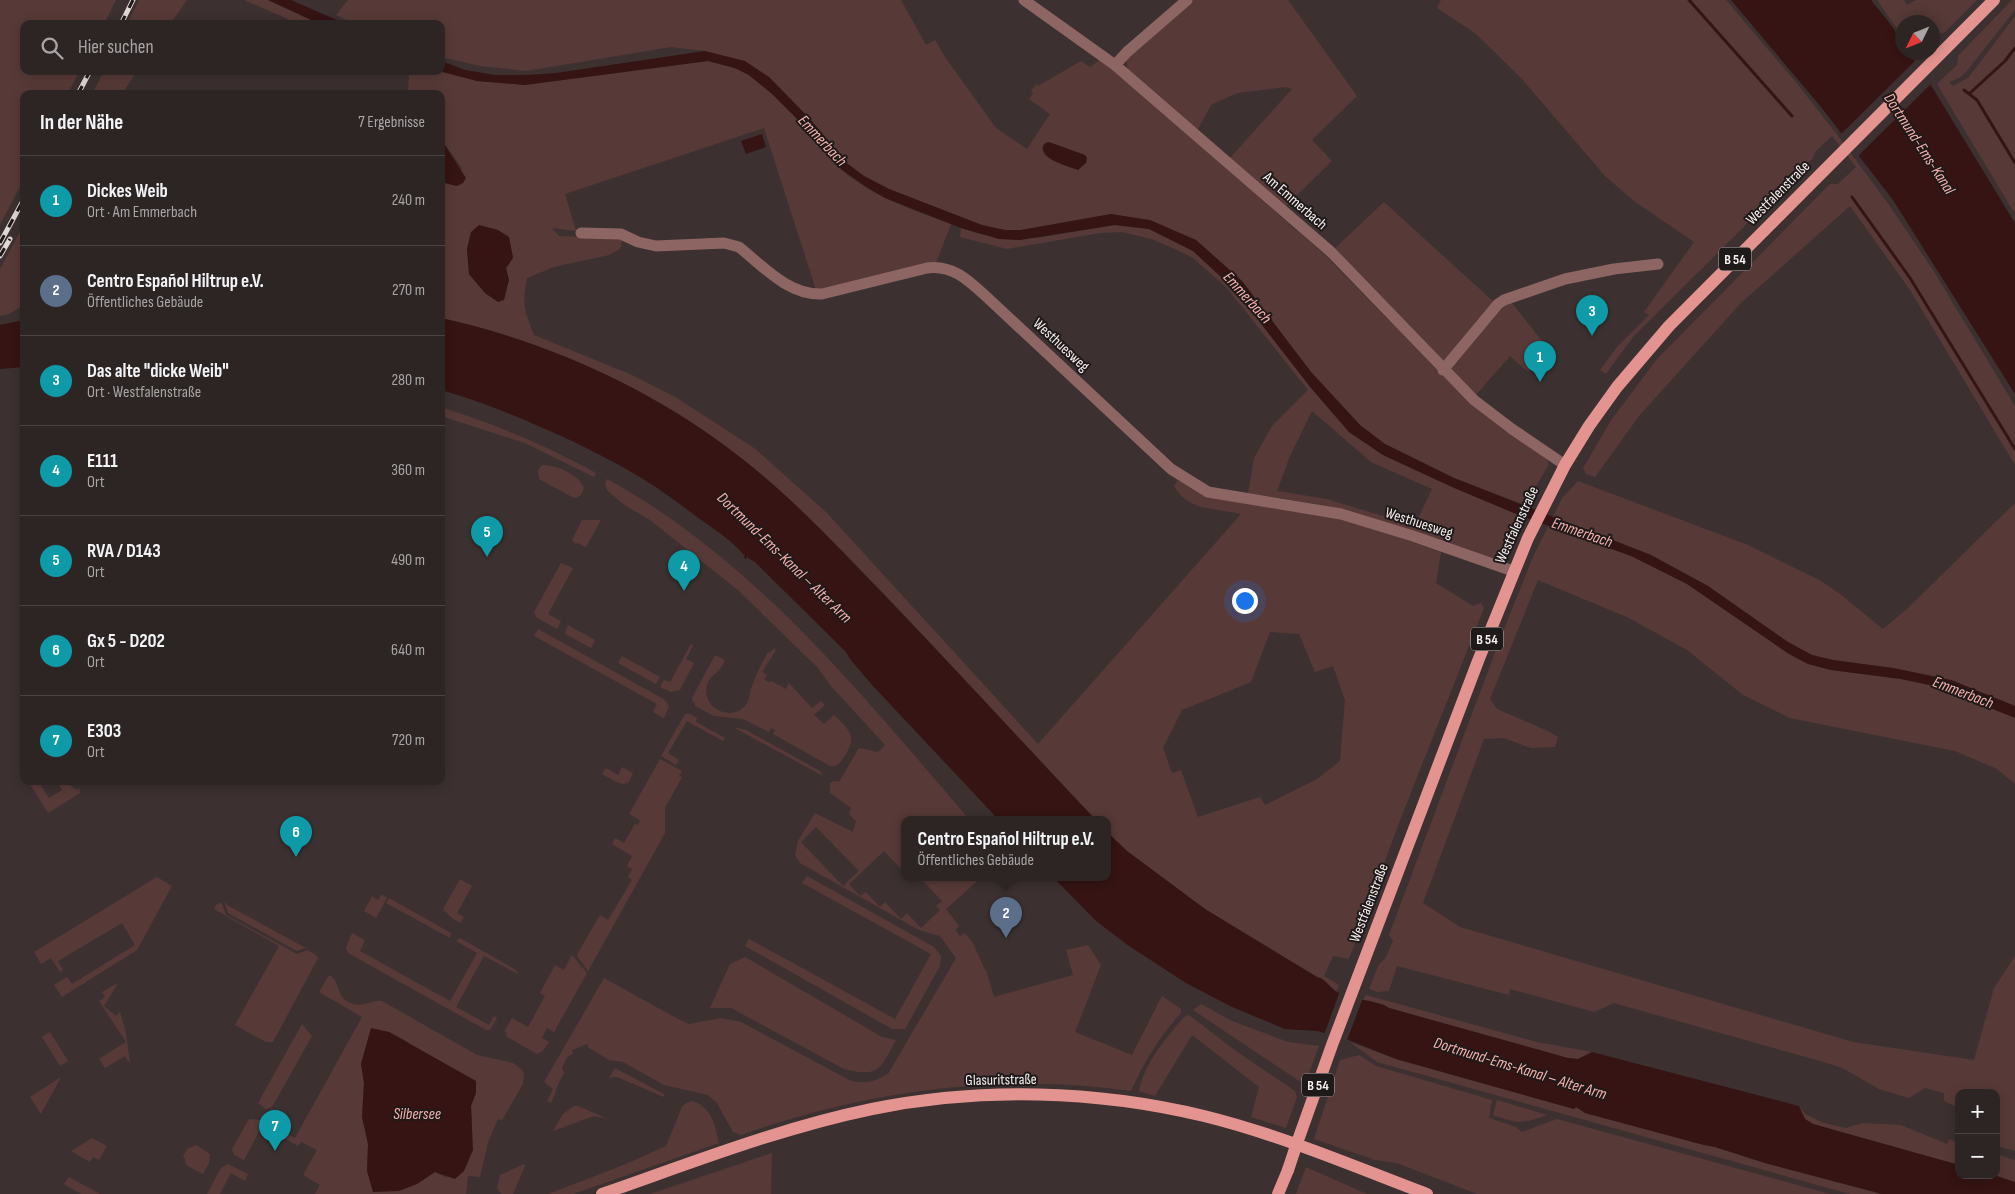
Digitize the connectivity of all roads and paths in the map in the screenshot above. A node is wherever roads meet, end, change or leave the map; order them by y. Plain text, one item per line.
1 (1024, 0) edge
2 (1187, 0) edge
3 (1994, 0) edge
4 (1115, 65) junction
5 (581, 233) dead end
6 (1658, 264) dead end
7 (1444, 370) junction
8 (1565, 465) junction
9 (1514, 571) junction
10 (1399, 1189) edge
11 (1421, 1193) edge
12 (602, 1194) edge
13 (1278, 1194) edge

1 - 4 street, Am Emmerbach
2 - 4 street
3 - 8 main road, Westfalenstraße / B 54
4 - 7 street, Am Emmerbach
5 - 9 street, Westhuesweg
6 - 7 street
7 - 8 street, Am Emmerbach
8 - 9 main road, Westfalenstraße / B 54
9 - 13 main road, Westfalenstraße / B 54, bridge
10 - 11 main road, Glasuritstraße
10 - 12 main road, Glasuritstraße

